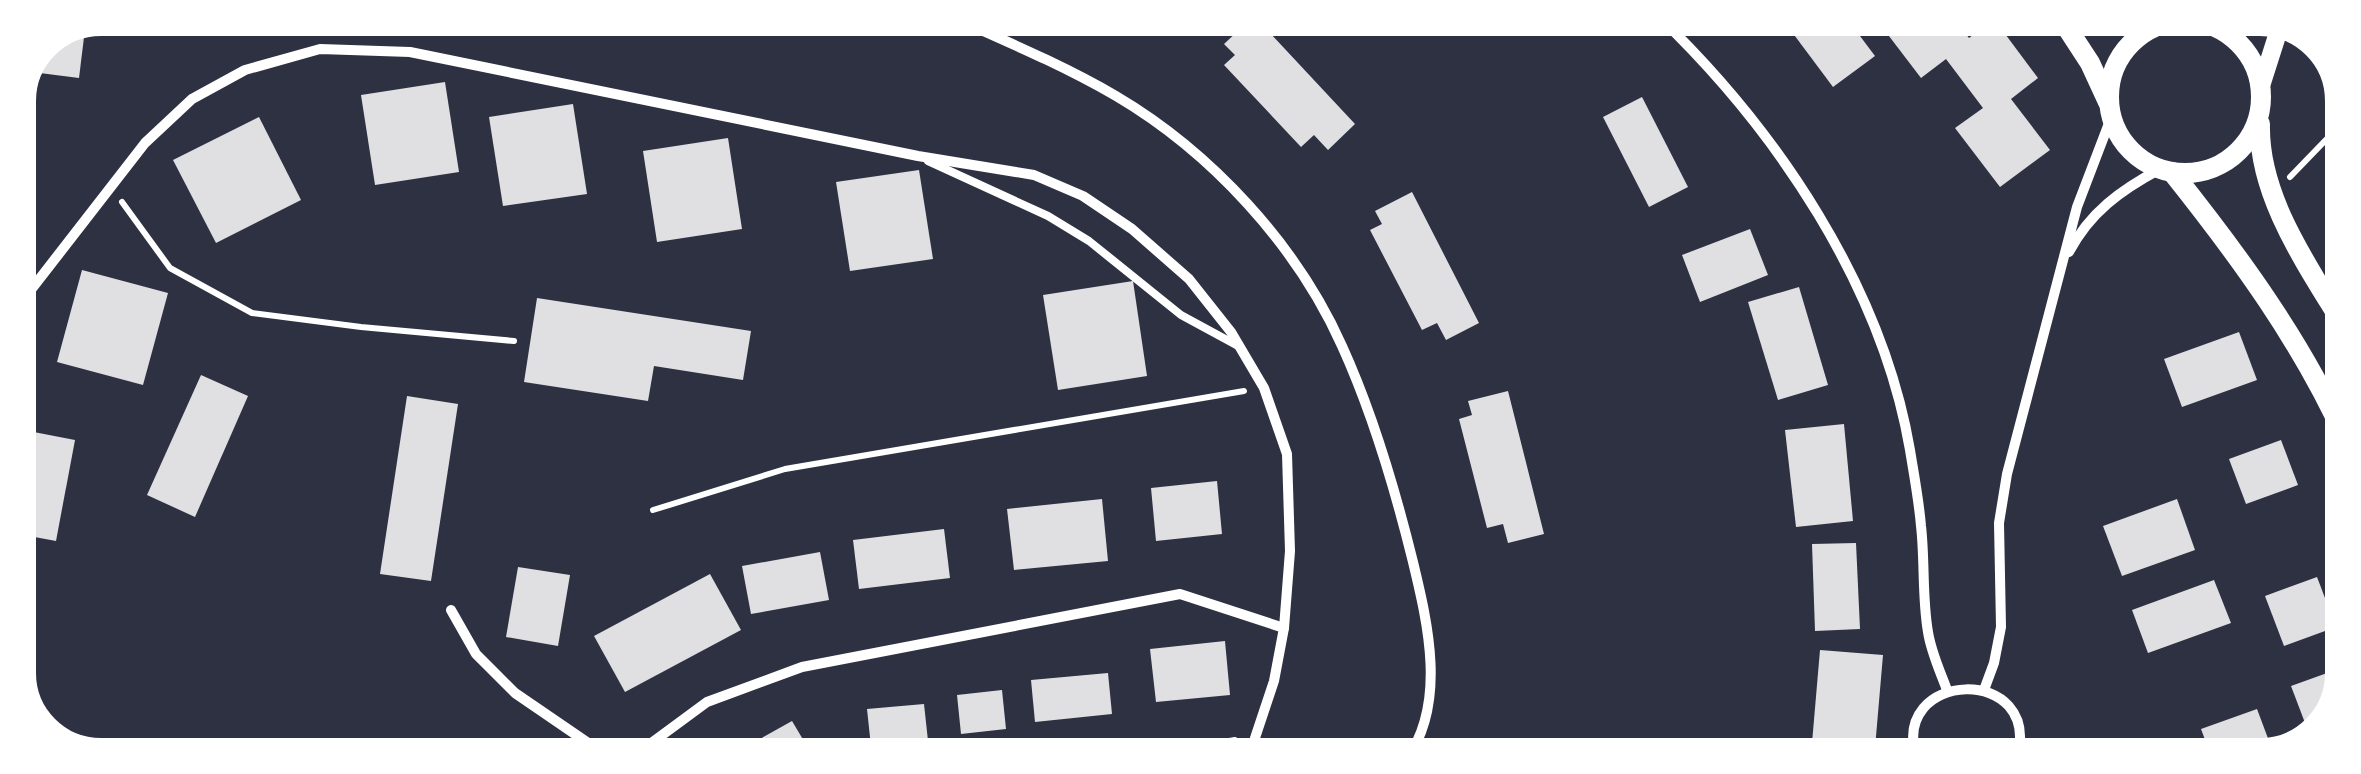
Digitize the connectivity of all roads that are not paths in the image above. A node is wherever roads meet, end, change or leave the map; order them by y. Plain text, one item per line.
1 (982, 30) edge
2 (1673, 30) edge
3 (2069, 30) edge
4 (2152, 30) edge
5 (2219, 30) edge
6 (2278, 32) edge
7 (2260, 86) junction
8 (2110, 111) junction
9 (2260, 112) junction
10 (918, 156) junction
11 (2166, 170) junction
12 (2054, 290) junction
13 (30, 291) edge
14 (2331, 303) edge
15 (1240, 347) junction
16 (2331, 409) edge
17 (451, 610) dead end
18 (1284, 628) junction
19 (1947, 690) junction
20 (1984, 690) junction
21 (590, 744) edge
22 (650, 744) edge
23 (1255, 744) edge
24 (1417, 744) edge
25 (1916, 744) edge
26 (2020, 744) edge

1 - 24 street
2 - 19 street
3 - 8 main road
4 - 8 main road
5 - 7 main road
6 - 7 street
7 - 9 main road
8 - 11 main road
8 - 12 street
9 - 11 main road
9 - 14 main road
10 - 13 street
10 - 15 lane
10 - 15 street
11 - 12 street
11 - 16 main road
12 - 20 street
15 - 18 street
17 - 21 street
18 - 22 street
18 - 23 street
19 - 20 street
19 - 25 street
20 - 26 street

